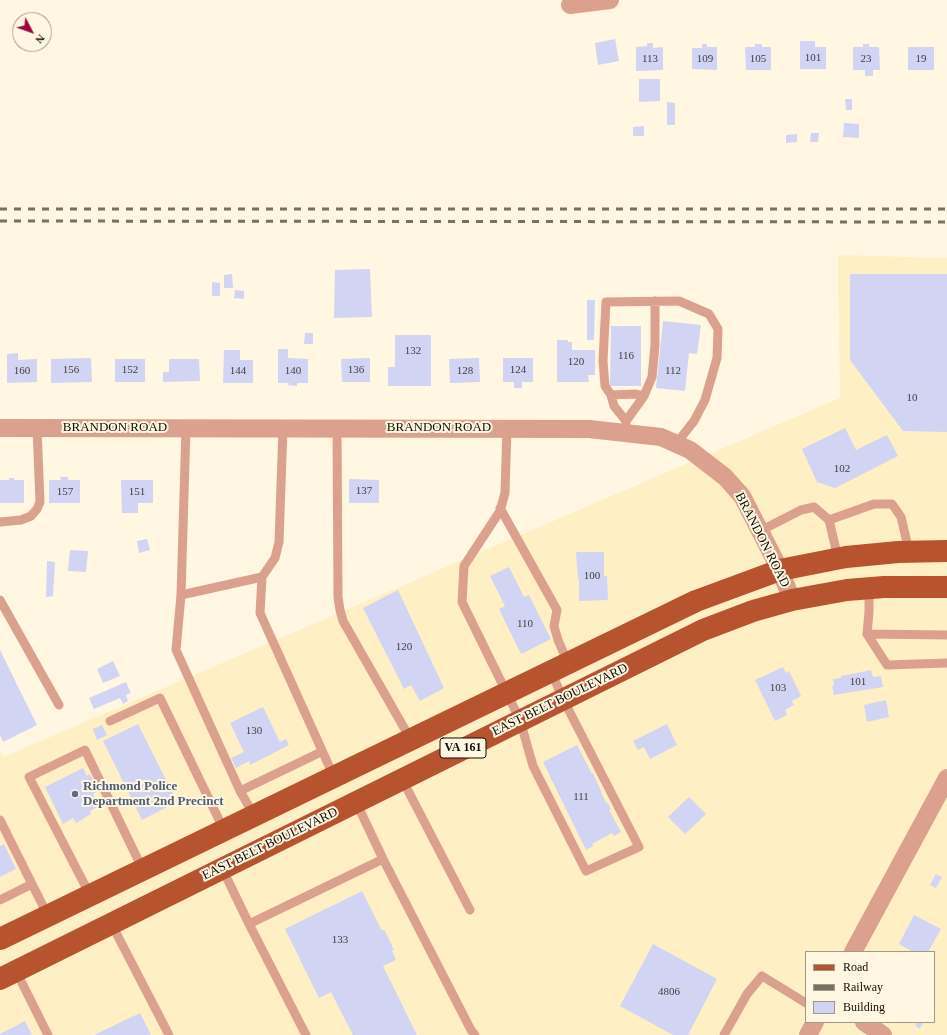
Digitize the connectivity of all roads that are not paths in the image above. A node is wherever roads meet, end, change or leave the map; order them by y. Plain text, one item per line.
1 (610, 0) edge
2 (570, 5) dead end
3 (655, 301) junction
4 (611, 395) junction
5 (644, 396) junction
6 (626, 427) junction
7 (0, 428) edge
8 (38, 428) junction
9 (186, 428) junction
10 (283, 428) junction
11 (337, 428) junction
12 (507, 428) junction
13 (676, 444) junction
14 (500, 508) junction
15 (829, 520) junction
16 (0, 522) edge
17 (760, 531) junction
18 (947, 550) edge
19 (909, 551) junction
20 (838, 558) junction
21 (780, 570) junction
22 (262, 577) junction
23 (947, 587) edge
24 (870, 588) junction
25 (182, 595) junction
26 (0, 600) edge
27 (792, 600) junction
28 (867, 634) junction
29 (947, 635) edge
30 (947, 663) edge
31 (560, 667) junction
32 (507, 693) junction
33 (563, 699) junction
34 (60, 705) dead end
35 (520, 720) junction
36 (110, 721) dead end
37 (411, 740) junction
38 (321, 752) junction
39 (334, 777) junction
40 (947, 778) edge
41 (402, 779) junction
42 (240, 791) junction
43 (356, 802) junction
44 (254, 815) junction
45 (0, 820) edge
46 (224, 830) junction
47 (383, 859) junction
48 (222, 868) junction
49 (143, 870) junction
50 (32, 884) junction
51 (90, 895) junction
52 (1, 896) edge
53 (470, 910) dead end
54 (48, 916) junction
55 (111, 923) junction
56 (249, 924) junction
57 (0, 939) edge
58 (854, 951) edge
59 (8, 975) edge
60 (805, 1001) edge
61 (814, 1023) edge
62 (865, 1023) edge
63 (48, 1035) edge
64 (169, 1035) edge
65 (306, 1035) edge
66 (475, 1035) edge
67 (724, 1035) edge
68 (808, 1035) edge
69 (883, 1035) edge

1 - 2 street
3 - 4 lane
3 - 5 lane
3 - 13 lane
4 - 5 lane
4 - 6 lane
5 - 6 lane
6 - 12 street, BRANDON ROAD
6 - 13 street, BRANDON ROAD
7 - 8 street, BRANDON ROAD
8 - 9 street, BRANDON ROAD
8 - 16 lane
9 - 10 street, BRANDON ROAD
9 - 25 lane
10 - 11 street, BRANDON ROAD
10 - 22 lane
11 - 12 street, BRANDON ROAD
11 - 37 lane
12 - 14 lane
13 - 17 street, BRANDON ROAD
14 - 31 lane
14 - 32 lane
15 - 17 lane
15 - 19 lane
15 - 20 lane
17 - 21 street, BRANDON ROAD
18 - 19 main road, VA 161
19 - 20 main road, VA 161
20 - 21 main road, VA 161
21 - 27 street, BRANDON ROAD
21 - 31 main road, VA 161
22 - 25 lane
22 - 38 lane
23 - 24 main road, EAST BELT BOULEVARD / VA 161
24 - 27 main road, EAST BELT BOULEVARD / VA 161
24 - 28 lane
25 - 42 lane
26 - 34 lane
27 - 33 main road, EAST BELT BOULEVARD / VA 161
28 - 29 lane
28 - 30 lane
31 - 32 main road, VA 161
31 - 33 lane
32 - 35 lane
32 - 37 main road, VA 161
33 - 35 main road, EAST BELT BOULEVARD / VA 161
33 - 35 lane
35 - 41 main road, EAST BELT BOULEVARD / VA 161
36 - 46 lane
37 - 39 main road, VA 161
38 - 39 lane
38 - 42 lane
39 - 44 main road, VA 161
40 - 58 street
41 - 43 main road, EAST BELT BOULEVARD / VA 161
41 - 53 lane
42 - 44 lane
43 - 47 lane
43 - 48 main road, EAST BELT BOULEVARD / VA 161
44 - 46 main road, VA 161
45 - 50 lane
46 - 49 main road, VA 161
47 - 56 lane
47 - 66 lane
48 - 55 main road, EAST BELT BOULEVARD / VA 161
48 - 56 lane
49 - 51 main road, VA 161
49 - 51 lane
50 - 52 lane
50 - 54 lane
51 - 54 main road, VA 161
54 - 57 main road, VA 161
55 - 59 main road, EAST BELT BOULEVARD / VA 161
55 - 64 lane
56 - 65 lane
59 - 63 lane
60 - 67 lane
61 - 68 street
62 - 69 street

